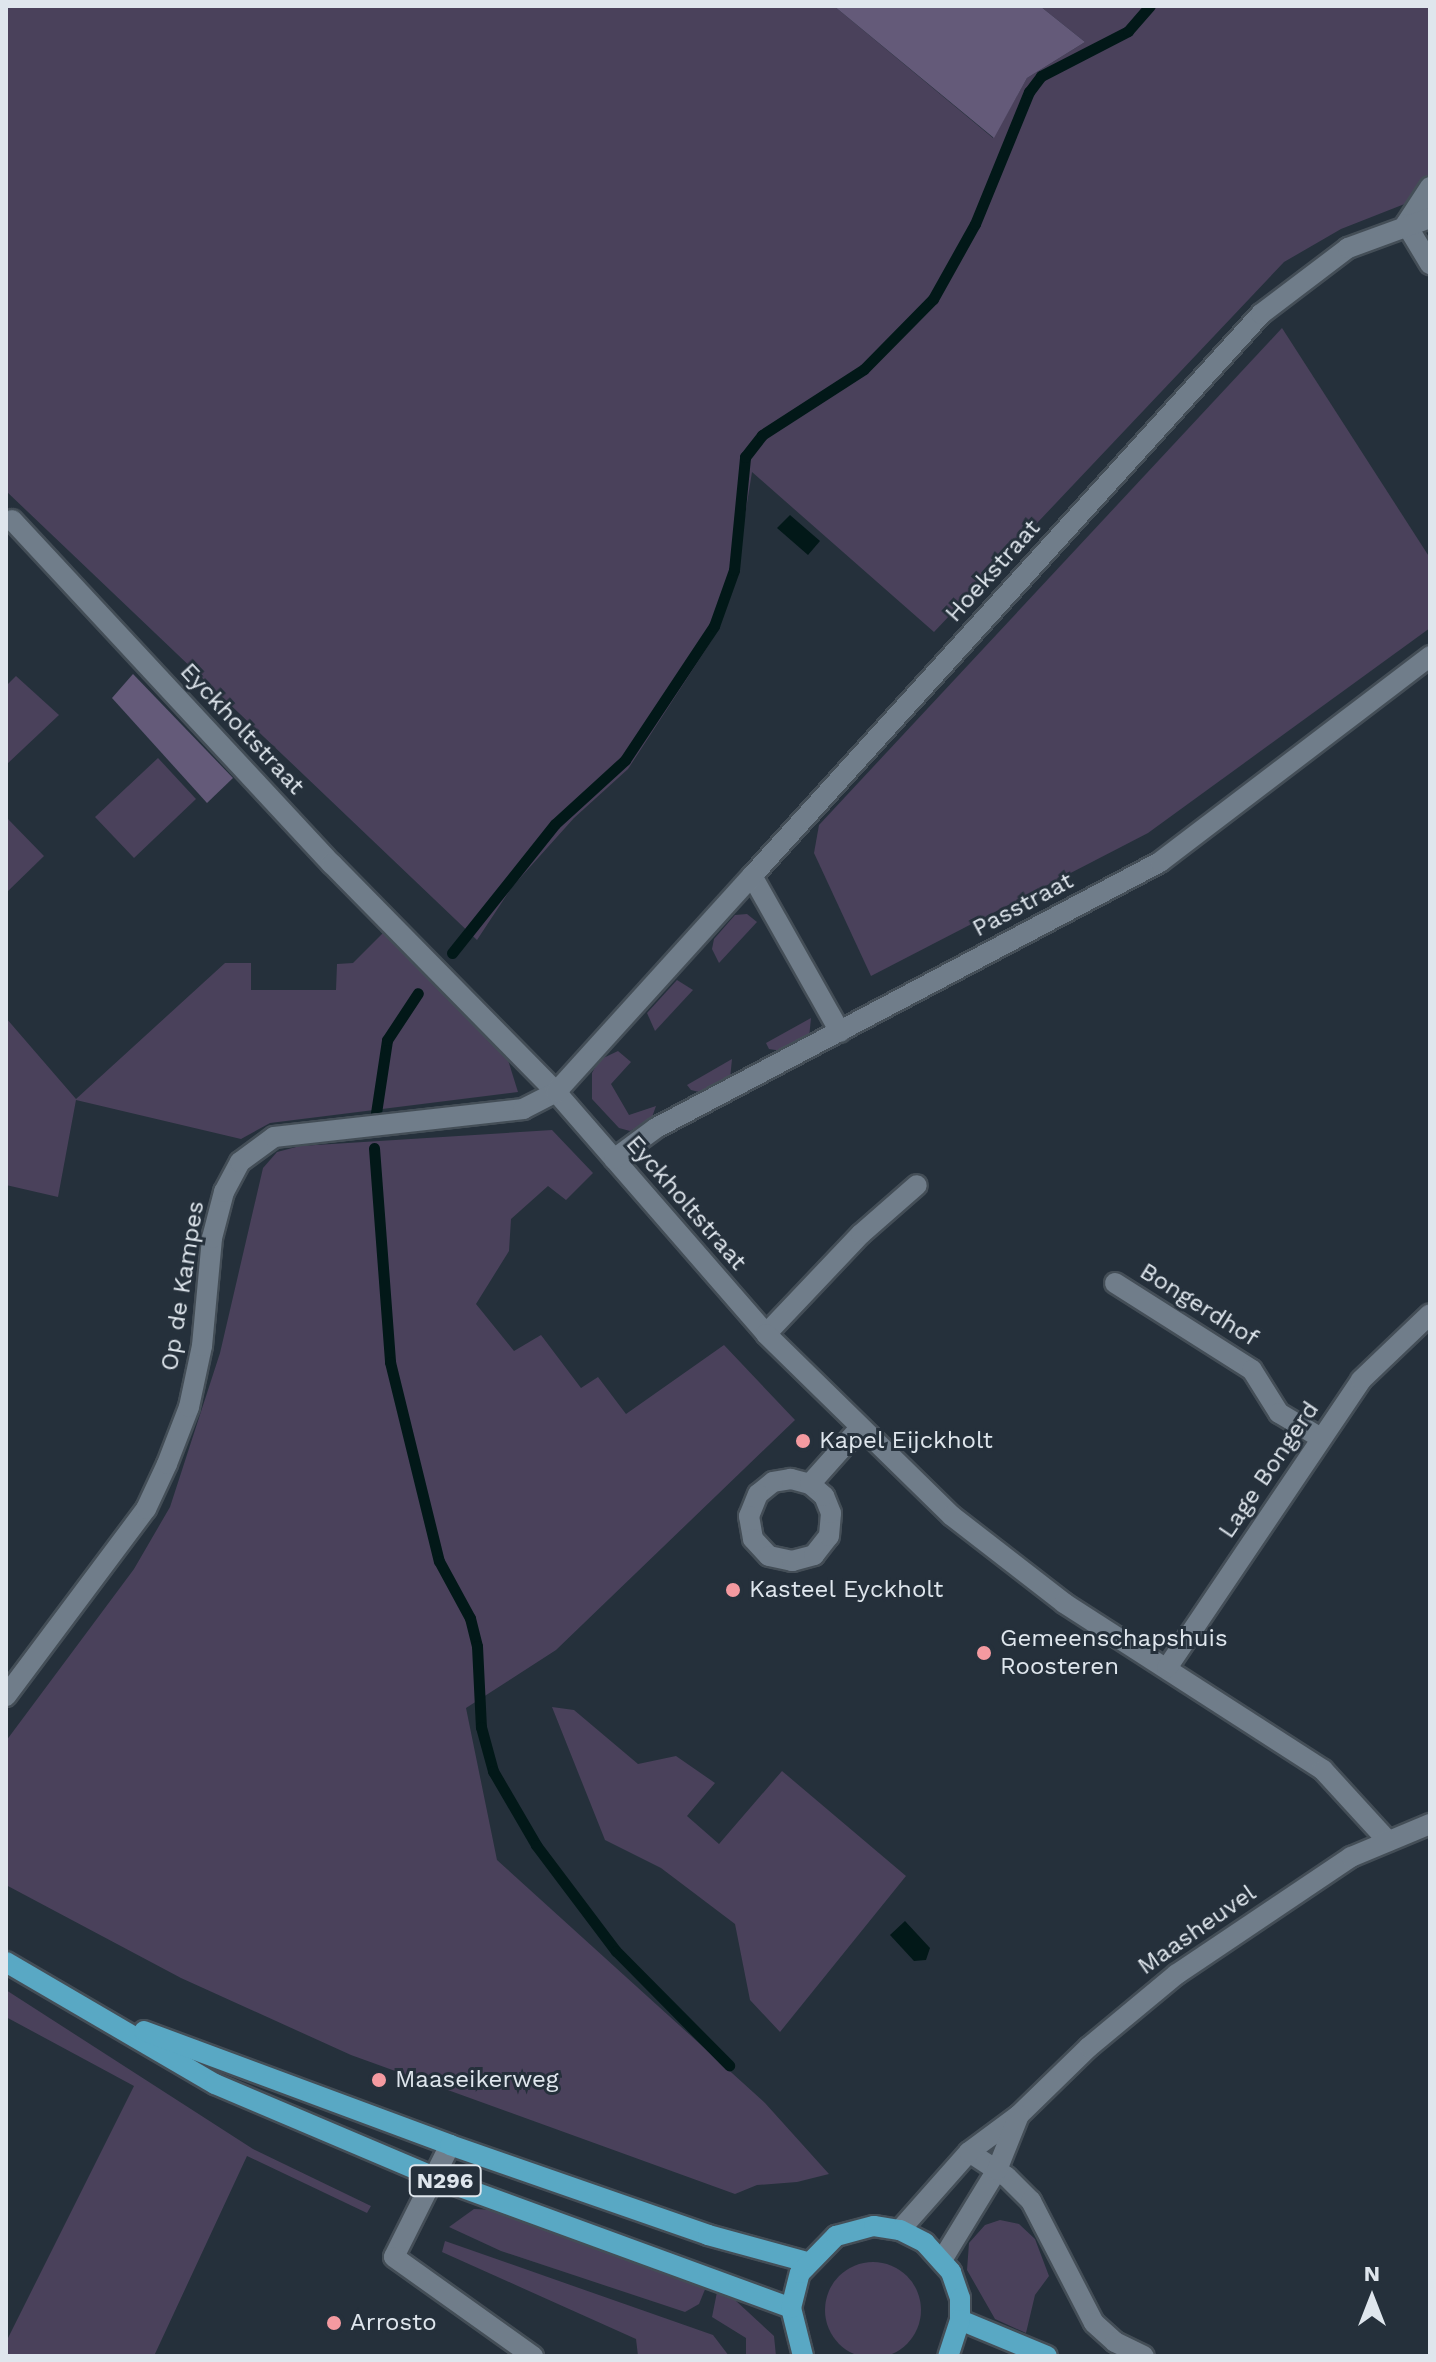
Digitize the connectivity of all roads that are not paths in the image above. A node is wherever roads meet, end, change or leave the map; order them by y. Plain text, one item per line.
1 (1430, 187) edge
2 (1430, 218) edge
3 (1406, 224) junction
4 (1430, 264) edge
5 (12, 520) dead end
6 (1430, 656) edge
7 (752, 876) junction
8 (840, 1032) junction
9 (556, 1092) junction
10 (614, 1159) junction
11 (917, 1185) dead end
12 (1115, 1283) dead end
13 (1430, 1314) edge
14 (766, 1334) junction
15 (859, 1429) junction
16 (1321, 1438) junction
17 (810, 1484) junction
18 (1167, 1668) junction
19 (6, 1696) edge
20 (1430, 1824) edge
21 (1388, 1841) junction
22 (6, 1962) edge
23 (113, 2021) junction
24 (1019, 2115) junction
25 (450, 2145) junction
26 (969, 2152) junction
27 (997, 2170) junction
28 (436, 2178) junction
29 (900, 2230) junction
30 (942, 2260) junction
31 (807, 2262) junction
32 (791, 2308) junction
33 (960, 2320) junction
34 (533, 2356) edge
35 (803, 2356) edge
36 (948, 2356) edge
37 (1047, 2356) edge
38 (1144, 2356) edge

1 - 3 street
2 - 3 street, Hoekstraat
3 - 4 street
3 - 7 street, Hoekstraat
5 - 9 street, Eyckholtstraat
6 - 8 street, Passtraat
7 - 8 street
7 - 9 street, Hoekstraat
8 - 10 street, Passtraat
9 - 10 street, Eyckholtstraat
9 - 19 street, Op de Kampes
10 - 14 street, Eyckholtstraat
11 - 14 street
12 - 16 street, Bongerdhof
13 - 16 street, Lage Bongerd
14 - 15 street, Eyckholtstraat
15 - 17 street
15 - 18 street, Eyckholtstraat
16 - 18 street, Lage Bongerd
17 - 17 street
18 - 21 street, Eyckholtstraat
20 - 21 street, Maasheuvel
21 - 24 street, Maasheuvel
22 - 23 main road, N296
23 - 25 main road, N296
23 - 28 main road, N296
24 - 26 street, Maasheuvel
24 - 27 street, Maasheuvel
25 - 28 street
25 - 31 main road, N296
26 - 27 street
26 - 29 street, Maasheuvel
27 - 30 street, Maasheuvel
27 - 38 street
28 - 32 main road, N296
28 - 34 street
29 - 30 main road
29 - 31 main road
30 - 33 main road
31 - 32 main road
32 - 35 main road
33 - 36 main road
33 - 37 main road

